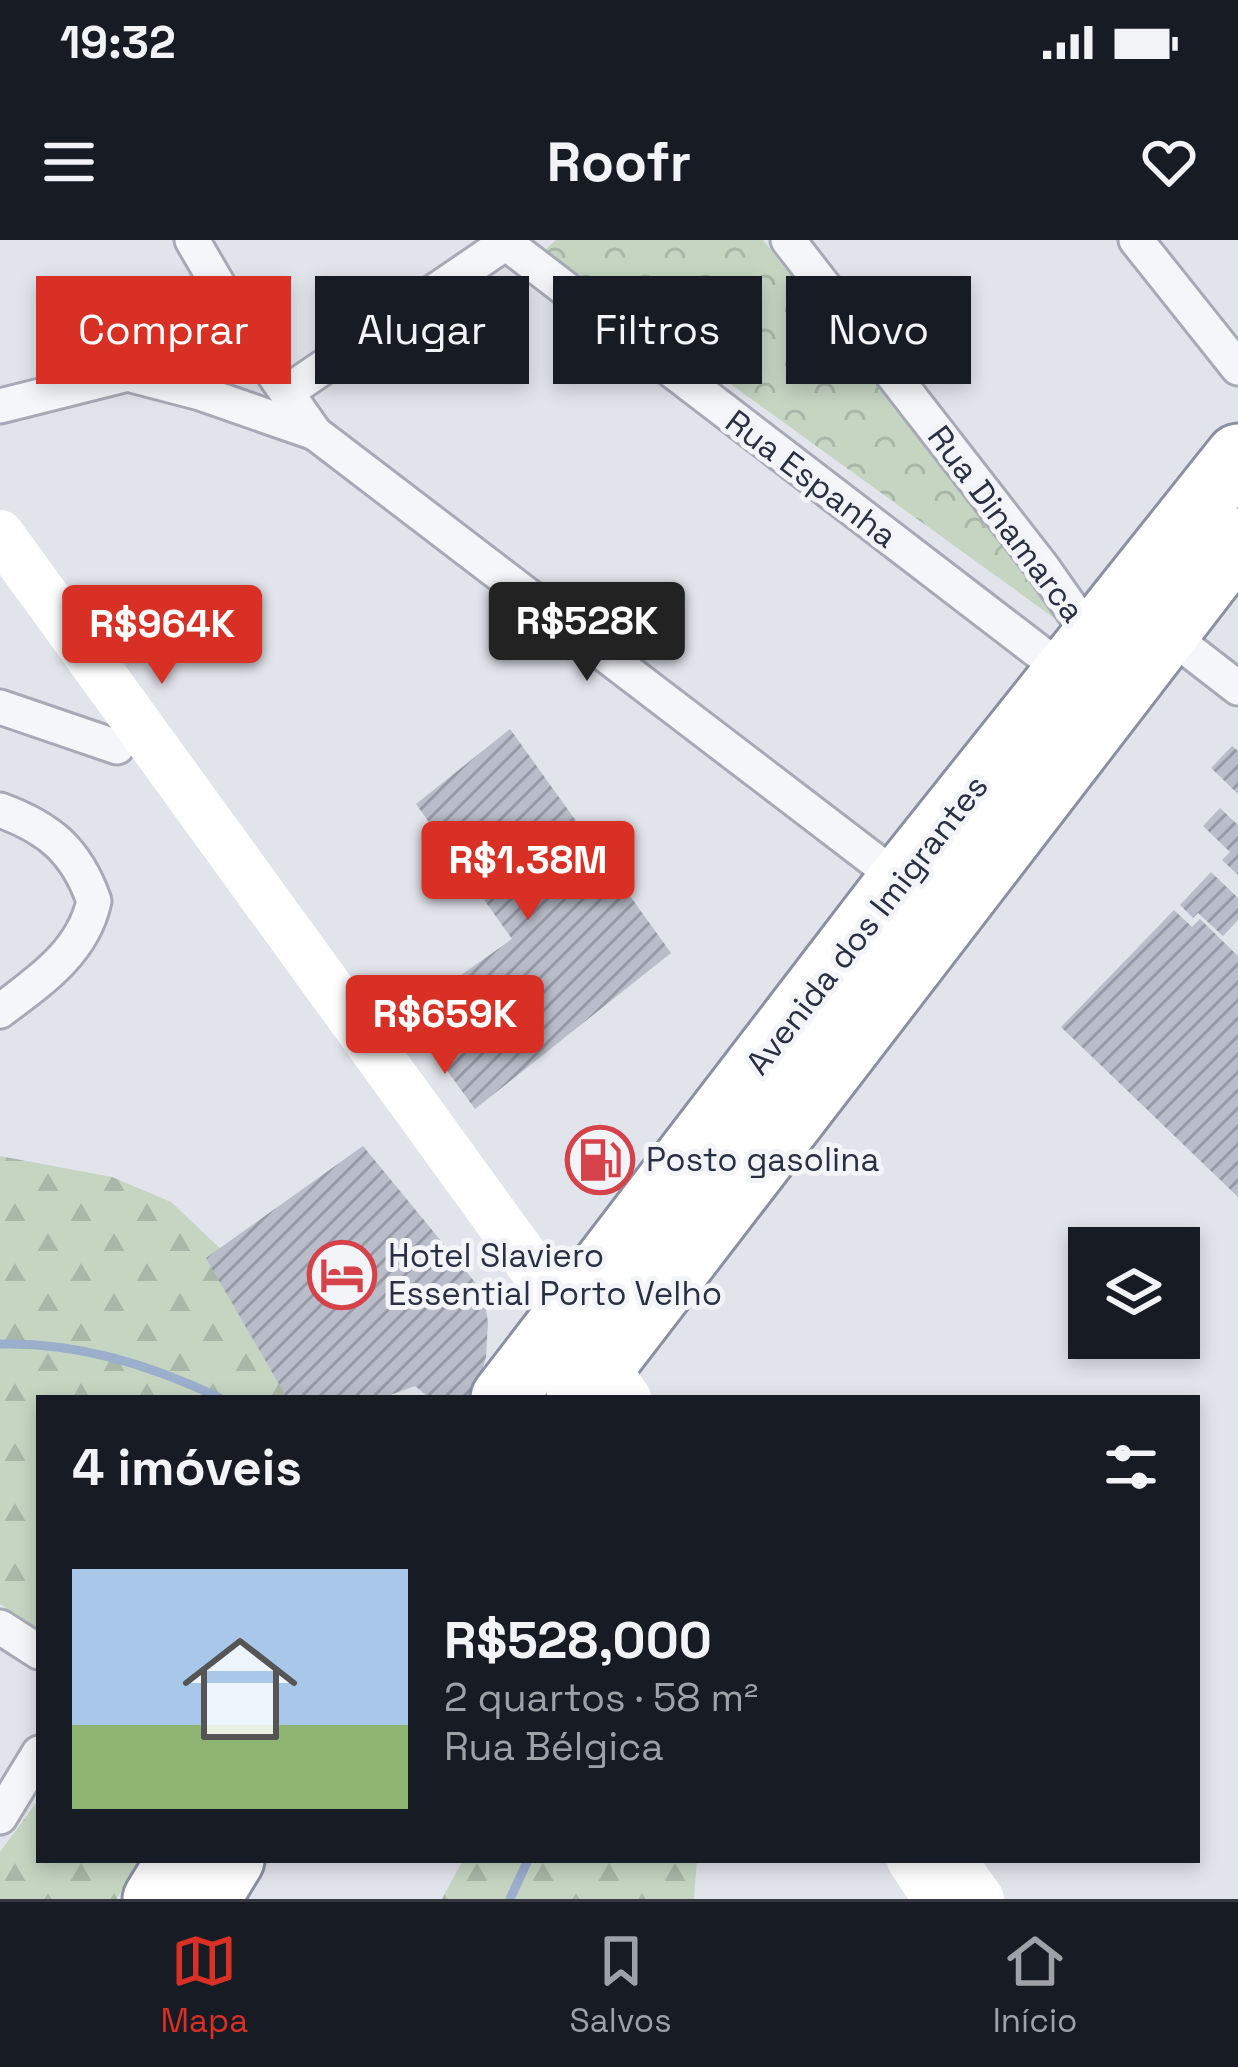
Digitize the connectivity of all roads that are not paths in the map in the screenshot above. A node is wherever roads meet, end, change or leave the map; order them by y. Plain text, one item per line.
1 (192, 240) edge
2 (788, 240) edge
3 (1136, 240) edge
4 (505, 241) edge
5 (213, 276) edge
6 (1238, 368) edge
7 (87, 384) edge
8 (165, 384) edge
9 (281, 384) edge
10 (287, 392) junction
11 (0, 406) edge
12 (316, 433) junction
13 (1238, 456) edge
14 (0, 534) edge
15 (1238, 541) edge
16 (0, 590) edge
17 (1167, 633) junction
18 (1078, 655) junction
19 (1238, 688) edge
20 (0, 707) edge
21 (117, 747) junction
22 (0, 810) edge
23 (899, 880) junction
24 (0, 1011) edge
25 (585, 1372) edge
26 (512, 1395) edge
27 (4, 1630) edge
28 (36, 1650) edge
29 (36, 1758) edge
30 (0, 1817) edge
31 (176, 1863) edge
32 (230, 1863) edge
33 (913, 1863) edge
34 (954, 1863) edge
35 (155, 1899) edge
36 (208, 1899) edge
37 (937, 1899) edge
38 (980, 1899) edge

1 - 5 street
2 - 18 street, Rua Dinamarca
3 - 6 street
4 - 10 street
4 - 18 street, Rua Espanha
7 - 11 street
8 - 12 street
9 - 10 street
10 - 12 street
12 - 23 street
13 - 18 highway, Avenida dos Imigrantes
14 - 25 street
15 - 17 highway, Avenida dos Imigrantes
16 - 21 street
17 - 19 street
17 - 25 highway, Avenida dos Imigrantes
18 - 23 highway, Avenida dos Imigrantes
20 - 21 street
21 - 25 street
22 - 24 street
23 - 25 highway, Avenida dos Imigrantes
25 - 26 highway, Avenida dos Imigrantes
27 - 28 street
29 - 30 street
31 - 35 highway
32 - 36 highway
33 - 37 street
34 - 38 street

